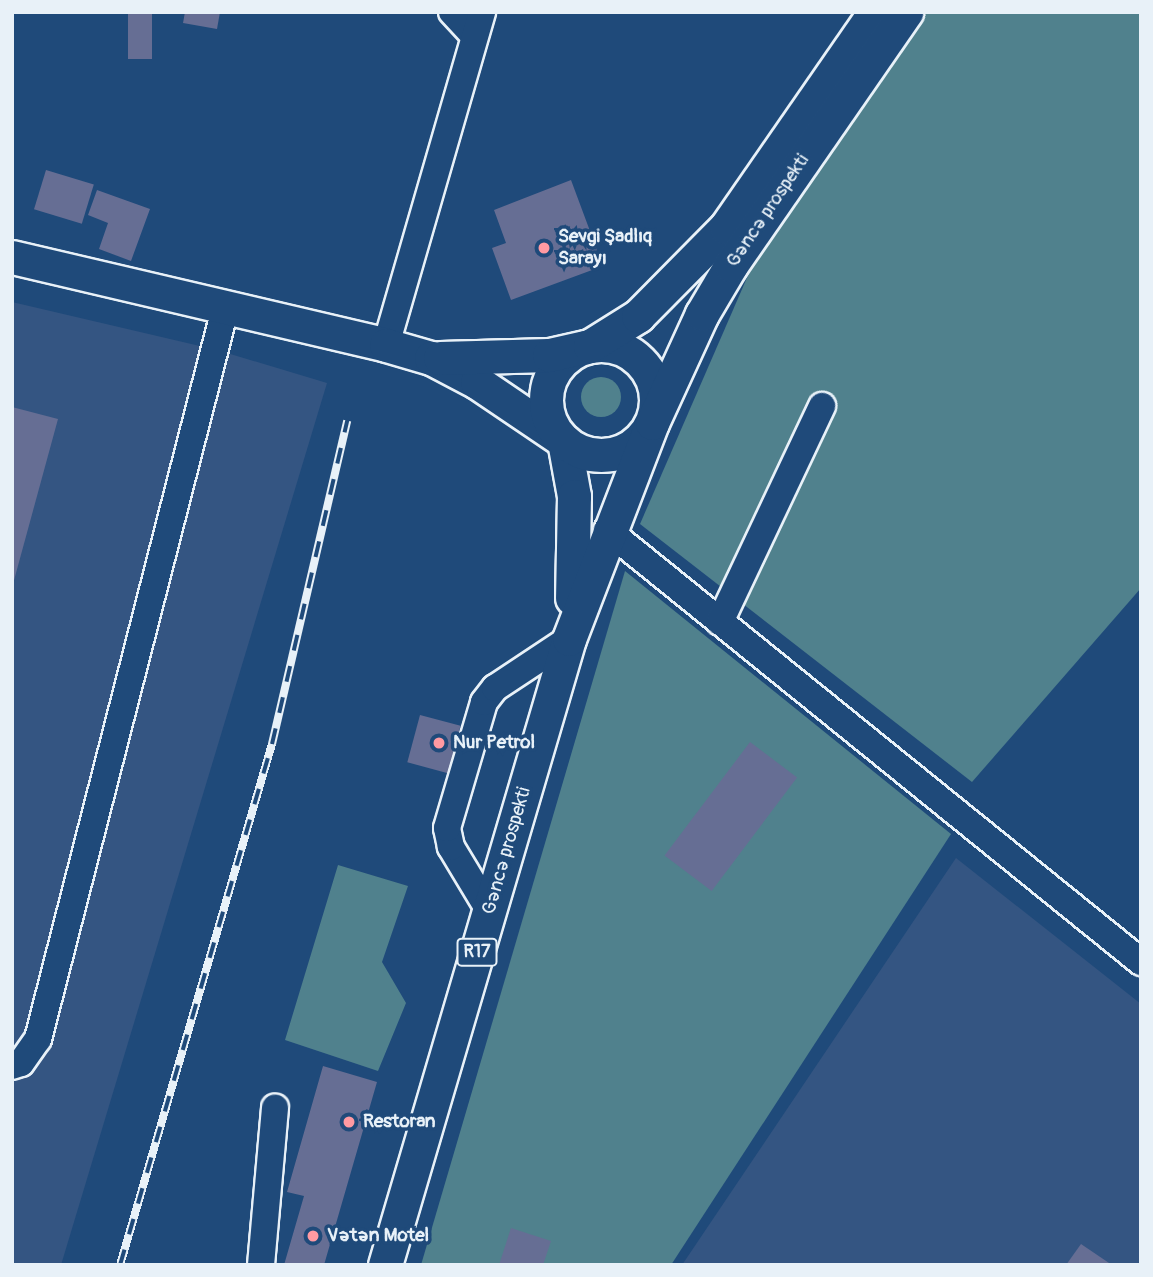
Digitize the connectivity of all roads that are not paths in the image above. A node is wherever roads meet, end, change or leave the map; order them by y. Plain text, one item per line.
1 (452, 12) edge
2 (875, 12) edge
3 (906, 12) edge
4 (478, 24) edge
5 (12, 257) edge
6 (225, 309) junction
7 (386, 345) junction
8 (590, 345) junction
9 (431, 358) junction
10 (822, 406) dead end
11 (652, 423) junction
12 (564, 441) junction
13 (607, 530) junction
14 (720, 622) junction
15 (569, 639) junction
16 (489, 910) junction
17 (1141, 962) edge
18 (12, 1066) edge
19 (275, 1108) dead end
20 (261, 1265) edge
21 (384, 1265) edge

1 - 4 street
2 - 8 main road, Gəncə prospekti
3 - 11 main road, Gəncə prospekti
4 - 7 street
5 - 6 main road
6 - 7 main road
6 - 18 street
7 - 9 main road
8 - 9 main road
8 - 11 main road
8 - 12 main road
9 - 12 main road
10 - 14 street
11 - 12 main road
11 - 13 main road
12 - 15 main road
13 - 14 street
13 - 15 main road
14 - 17 street
15 - 16 main road, Gəncə prospekti / R17
15 - 16 street
16 - 21 main road, Gəncə prospekti / R17
19 - 20 street

